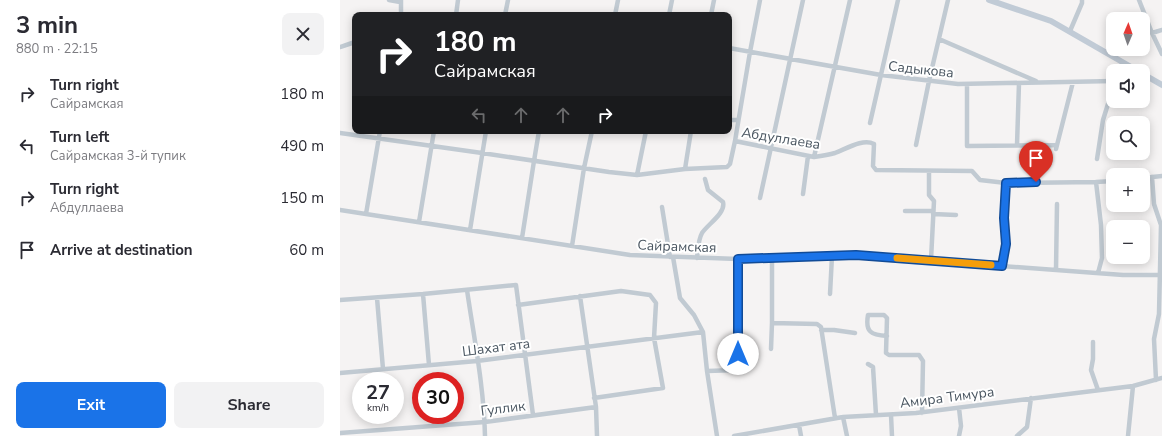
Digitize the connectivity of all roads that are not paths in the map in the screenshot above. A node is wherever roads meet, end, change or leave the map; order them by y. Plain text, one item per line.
1 (389, 0) edge
2 (458, 0) edge
3 (508, 0) edge
4 (618, 0) edge
5 (672, 0) edge
6 (714, 0) edge
7 (760, 0) edge
8 (803, 0) edge
9 (850, 0) edge
10 (898, 0) edge
11 (948, 0) edge
12 (989, 0) edge
13 (1082, 0) edge
14 (1139, 0) edge
15 (401, 1) edge
16 (401, 12) edge
17 (456, 12) edge
18 (506, 12) edge
19 (616, 12) edge
20 (670, 12) edge
21 (712, 12) edge
22 (1162, 30) edge
23 (1070, 31) junction
24 (1152, 33) junction
25 (939, 39) junction
26 (352, 43) edge
27 (340, 47) edge
28 (732, 49) edge
29 (750, 52) junction
30 (1162, 54) edge
31 (791, 59) junction
32 (1125, 64) edge
33 (834, 67) junction
34 (881, 75) junction
35 (1150, 78) edge
36 (929, 81) junction
37 (1106, 81) edge
38 (1073, 82) junction
39 (1019, 83) junction
40 (1039, 83) junction
41 (967, 84) junction
42 (1162, 85) edge
43 (1107, 108) edge
44 (732, 120) edge
45 (738, 120) junction
46 (870, 123) dead end
47 (340, 133) edge
48 (380, 134) edge
49 (434, 134) edge
50 (485, 134) edge
51 (538, 134) edge
52 (591, 134) edge
53 (645, 134) edge
54 (691, 134) edge
55 (379, 138) junction
56 (735, 140) junction
57 (916, 145) dead end
58 (1017, 145) junction
59 (432, 146) junction
60 (771, 147) junction
61 (482, 153) junction
62 (808, 156) junction
63 (814, 156) junction
64 (1097, 159) dead end
65 (534, 160) junction
66 (584, 168) junction
67 (685, 169) junction
68 (929, 171) junction
69 (637, 175) junction
70 (1162, 176) edge
71 (1152, 177) joint
72 (705, 179) dead end
73 (1106, 181) edge
74 (1096, 182) junction
75 (1006, 183) junction
76 (803, 194) dead end
77 (760, 198) dead end
78 (1057, 204) dead end
79 (662, 207) dead end
80 (340, 210) edge
81 (905, 211) dead end
82 (933, 212) junction
83 (366, 214) junction
84 (956, 215) dead end
85 (419, 222) junction
86 (470, 230) junction
87 (522, 238) junction
88 (572, 246) junction
89 (1161, 246) edge
90 (832, 256) junction
91 (671, 257) junction
92 (697, 258) junction
93 (772, 258) junction
94 (738, 259) junction
95 (931, 260) junction
96 (1002, 266) junction
97 (1056, 270) junction
98 (1098, 273) junction
99 (1160, 275) junction
100 (466, 290) junction
101 (423, 294) junction
102 (830, 294) dead end
103 (580, 296) junction
104 (377, 298) junction
105 (340, 300) edge
106 (518, 305) junction
107 (772, 323) junction
108 (822, 330) junction
109 (703, 332) junction
110 (855, 333) dead end
111 (887, 336) junction
112 (654, 338) junction
113 (1093, 342) dead end
114 (587, 347) junction
115 (771, 349) dead end
116 (525, 355) junction
117 (477, 361) junction
118 (868, 364) dead end
119 (429, 365) junction
120 (383, 369) junction
121 (707, 371) junction
122 (340, 373) edge
123 (1162, 378) edge
124 (1156, 380) junction
125 (1133, 386) junction
126 (1098, 390) junction
127 (594, 398) junction
128 (1031, 398) junction
129 (596, 407) junction
130 (959, 408) junction
131 (922, 413) junction
132 (533, 415) junction
133 (876, 415) junction
134 (892, 415) junction
135 (843, 417) junction
136 (835, 418) junction
137 (485, 422) junction
138 (800, 425) junction
139 (340, 433) edge
140 (485, 436) edge
141 (597, 436) edge
142 (717, 436) edge
143 (734, 436) edge
144 (801, 436) edge
145 (847, 436) edge
146 (892, 436) edge
147 (959, 436) edge
148 (1018, 436) edge
149 (1128, 436) edge

1 - 15 street
2 - 17 street
3 - 18 street
4 - 19 street
5 - 20 street
6 - 21 street
7 - 29 street
8 - 31 street
9 - 33 street
10 - 34 street
11 - 25 street
12 - 23 main road
13 - 23 street
14 - 24 street
15 - 16 street
22 - 24 street
23 - 32 main road
24 - 30 street
25 - 36 street
25 - 40 street
26 - 27 street
28 - 29 street, Садыкова
29 - 31 street, Садыкова
29 - 45 street
31 - 33 street, Садыкова
31 - 60 street
33 - 34 street, Садыкова
33 - 63 street
34 - 36 street, Садыкова
34 - 46 street
35 - 42 main road
36 - 41 street, Садыкова
36 - 57 street
37 - 38 street, Садыкова
38 - 40 street, Садыкова
38 - 58 street
39 - 40 street, Садыкова
39 - 41 street, Садыкова
39 - 58 street
41 - 58 street
43 - 64 street
44 - 45 street
45 - 56 street
47 - 55 street, Абдуллаева
48 - 55 street
49 - 59 street
50 - 61 street
51 - 65 street
52 - 66 street
53 - 69 street
54 - 67 street
55 - 59 street, Абдуллаева
55 - 83 street
56 - 60 street, Абдуллаева
56 - 67 street, Абдуллаева
59 - 61 street, Абдуллаева
59 - 85 street
60 - 62 street, Абдуллаева
60 - 77 street
61 - 65 street, Абдуллаева
61 - 86 street
62 - 63 street, Абдуллаева
62 - 76 street
63 - 68 street, Абдуллаева
65 - 66 street, Абдуллаева
65 - 87 street
66 - 69 street, Абдуллаева
66 - 88 street
67 - 69 street, Абдуллаева
68 - 75 street, Абдуллаева
68 - 82 street
70 - 71 street
71 - 89 street
72 - 92 street
73 - 74 street, Абдуллаева
74 - 75 street, Абдуллаева
74 - 98 street
75 - 96 street
78 - 97 street
79 - 91 street
80 - 83 street, Сайрамская
81 - 82 street
82 - 84 street
82 - 95 street
83 - 85 street, Сайрамская
85 - 86 street, Сайрамская
86 - 87 street, Сайрамская
87 - 88 street, Сайрамская
88 - 91 street, Сайрамская
89 - 99 street
90 - 93 street, Сайрамская
90 - 95 street, Сайрамская
90 - 102 street
91 - 92 street, Сайрамская
91 - 109 street
92 - 94 street, Сайрамская
93 - 94 street, Сайрамская
93 - 107 street
94 - 121 street
95 - 96 street, Сайрамская
96 - 97 street, Сайрамская
97 - 98 street, Сайрамская
98 - 99 street, Сайрамская
99 - 124 street
100 - 101 street
100 - 106 street
100 - 117 street
101 - 104 street
101 - 119 street
103 - 106 street
103 - 112 street
103 - 114 street
104 - 105 street
104 - 120 street
106 - 116 street
107 - 108 street
107 - 115 street
108 - 110 street
108 - 136 street
109 - 112 street, Шахат ата
109 - 121 street
111 - 111 street
111 - 131 street
112 - 114 street, Шахат ата
112 - 127 street
113 - 126 street
114 - 116 street, Шахат ата
114 - 127 street
116 - 117 street, Шахат ата
116 - 132 street
117 - 119 street, Шахат ата
117 - 137 street
118 - 133 street
119 - 120 street, Шахат ата
120 - 122 street, Шахат ата
121 - 142 street
123 - 124 street, Амира Тимура
124 - 125 street, Амира Тимура
125 - 126 street, Амира Тимура
125 - 149 street
126 - 128 street, Амира Тимура
127 - 129 street
128 - 130 street, Амира Тимура
128 - 148 street
129 - 132 street, Гуллик
129 - 141 street
130 - 131 street, Амира Тимура
130 - 147 street
131 - 134 street, Амира Тимура
132 - 137 street, Гуллик
133 - 134 street, Амира Тимура
133 - 135 street, Амира Тимура
134 - 146 street
135 - 136 street, Амира Тимура
135 - 145 street
136 - 138 street, Амира Тимура
137 - 139 street, Гуллик
137 - 140 street
138 - 143 street, Амира Тимура
138 - 144 street

